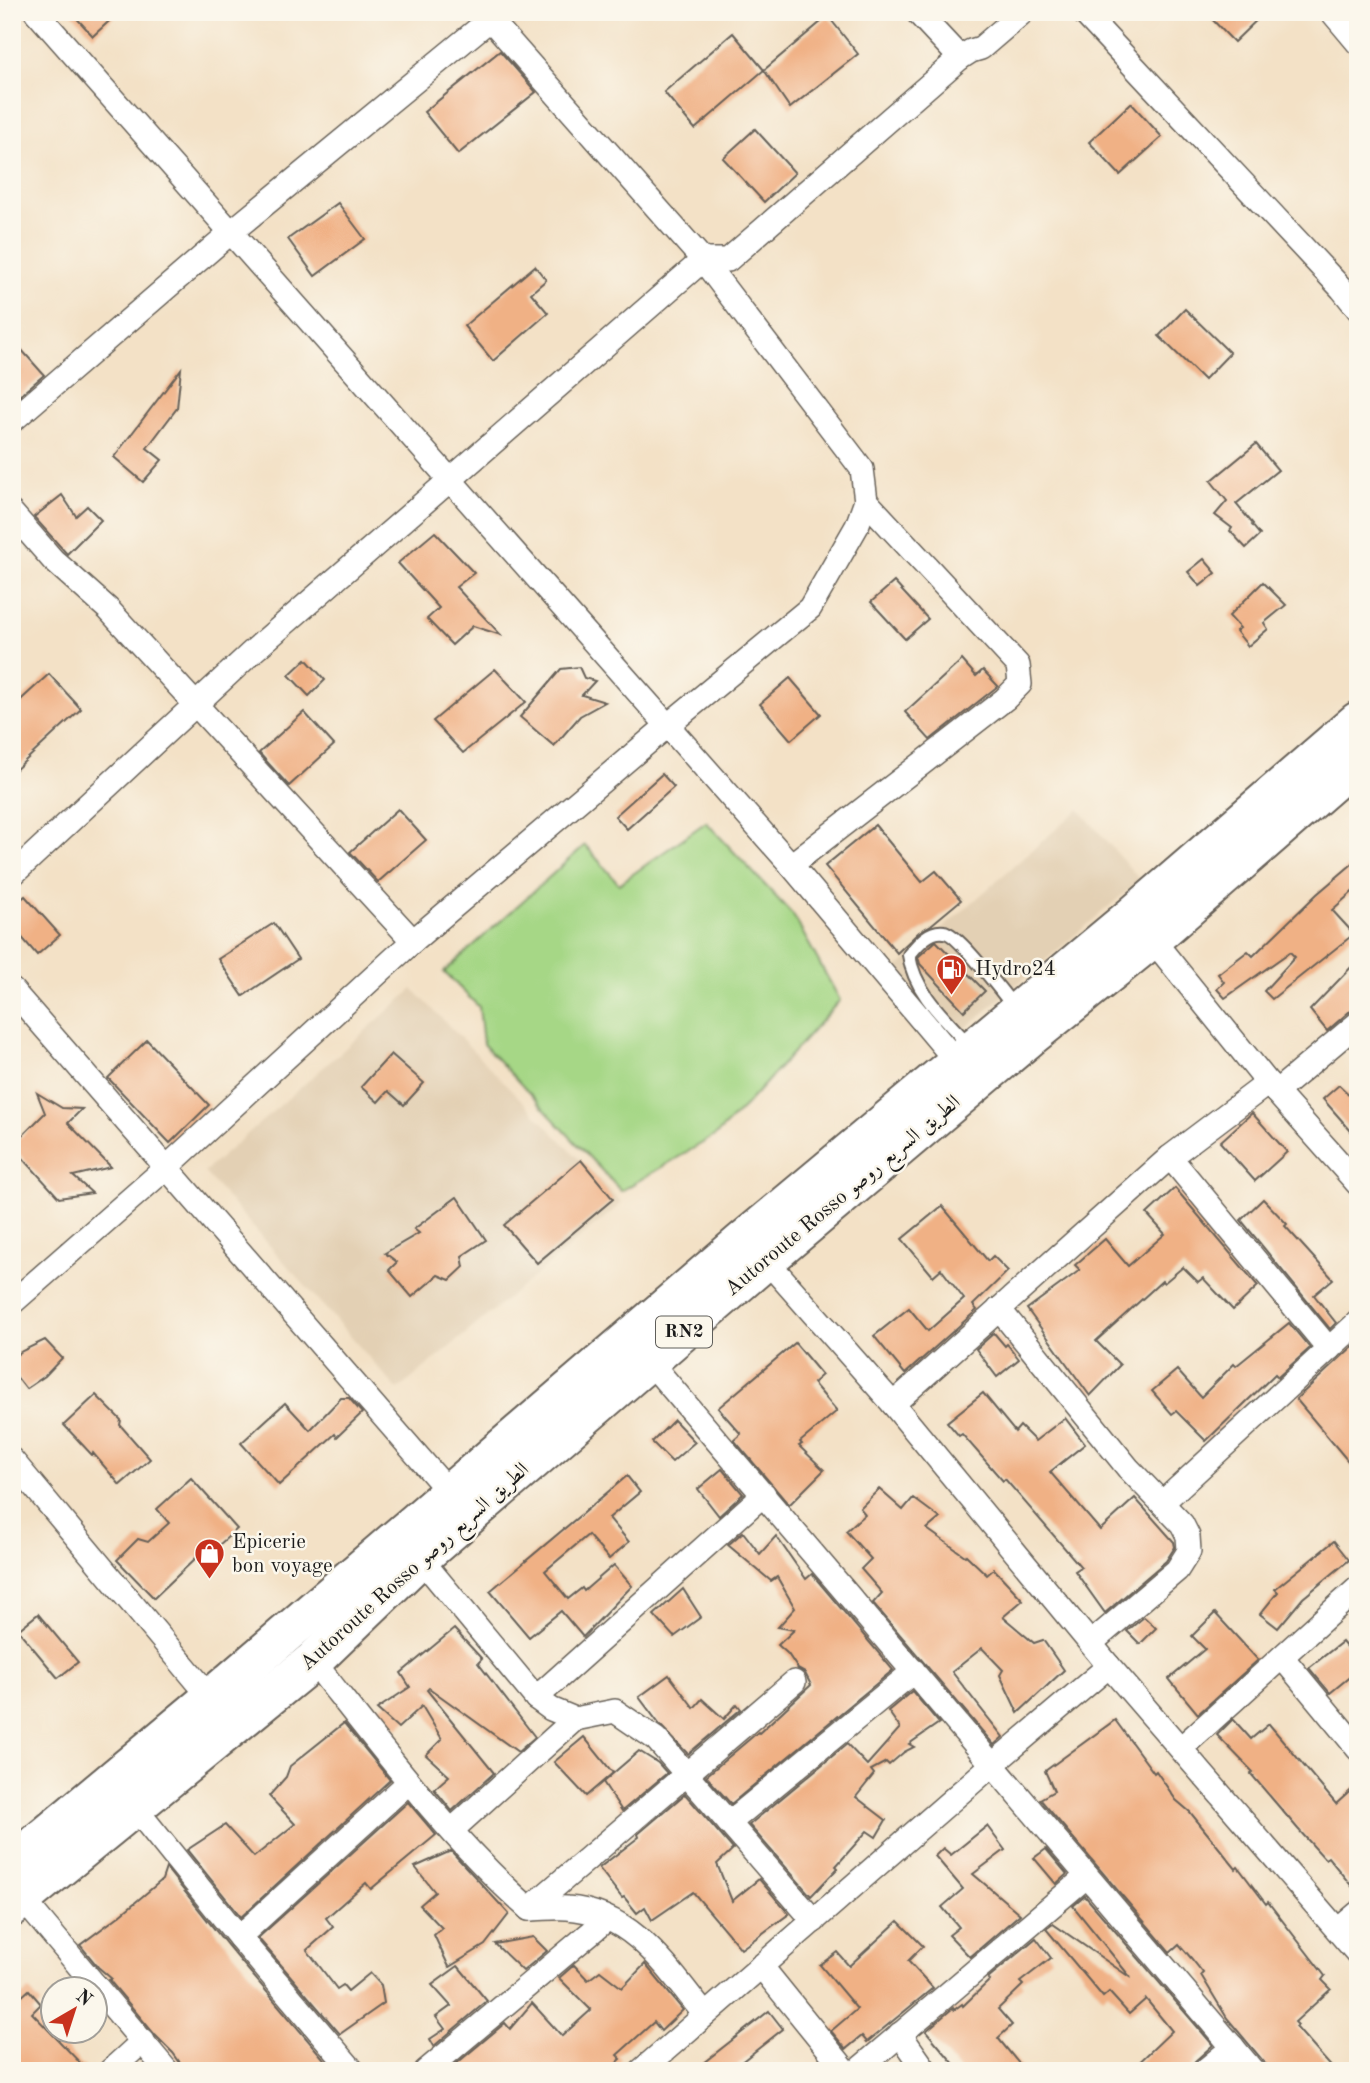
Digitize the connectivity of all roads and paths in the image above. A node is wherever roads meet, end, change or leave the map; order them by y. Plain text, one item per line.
1 (36, 12) edge
2 (917, 12) edge
3 (1023, 12) edge
4 (1083, 12) edge
5 (1332, 12) edge
6 (494, 16) edge
7 (1358, 43) edge
8 (960, 58) junction
9 (230, 233) junction
10 (703, 260) junction
11 (1358, 310) edge
12 (12, 421) edge
13 (450, 480) junction
14 (866, 501) junction
15 (12, 513) edge
16 (195, 705) junction
17 (1358, 721) edge
18 (667, 726) junction
19 (1358, 760) edge
20 (791, 865) junction
21 (12, 875) edge
22 (1152, 939) junction
23 (413, 941) junction
24 (12, 990) edge
25 (1017, 1011) junction
26 (1358, 1023) edge
27 (965, 1055) junction
28 (1272, 1088) junction
29 (1170, 1157) junction
30 (167, 1167) junction
31 (1358, 1184) edge
32 (766, 1260) junction
33 (12, 1303) edge
34 (999, 1309) junction
35 (1358, 1322) edge
36 (1329, 1349) junction
37 (649, 1361) junction
38 (893, 1404) junction
39 (12, 1460) edge
40 (449, 1492) junction
41 (764, 1494) junction
42 (1162, 1503) junction
43 (420, 1558) junction
44 (1358, 1588) edge
45 (1091, 1643) junction
46 (258, 1656) junction
47 (1282, 1657) junction
48 (313, 1661) junction
49 (1109, 1666) junction
50 (914, 1671) junction
51 (794, 1682) dead end
52 (279, 1689) junction
53 (211, 1698) junction
54 (536, 1698) junction
55 (575, 1719) junction
56 (1181, 1748) junction
57 (1358, 1749) edge
58 (992, 1765) junction
59 (687, 1775) junction
60 (408, 1782) junction
61 (135, 1808) junction
62 (729, 1823) junction
63 (452, 1830) junction
64 (1087, 1876) junction
65 (16, 1889) edge
66 (529, 1909) junction
67 (1358, 1913) edge
68 (607, 1919) junction
69 (814, 1920) junction
70 (1338, 1930) junction
71 (239, 1937) junction
72 (1358, 1954) edge
73 (761, 1966) junction
74 (705, 2015) junction
75 (900, 2034) junction
76 (143, 2041) junction
77 (1233, 2047) junction
78 (652, 2067) edge
79 (110, 2071) edge
80 (167, 2071) edge
81 (353, 2071) edge
82 (426, 2071) edge
83 (846, 2071) edge
84 (858, 2071) edge
85 (926, 2071) edge
86 (1205, 2071) edge
87 (1253, 2071) edge

1 - 9 street
2 - 8 street
3 - 8 street
4 - 11 street
5 - 7 street
6 - 9 street
6 - 10 street
8 - 10 street
9 - 12 street
9 - 13 street
10 - 13 street
10 - 14 street
13 - 16 street
13 - 18 street
14 - 18 street
14 - 20 street
15 - 16 street
16 - 21 street
16 - 23 street
17 - 25 highway, Autoroute Rosso الطريق السريع روصو / RN2
18 - 20 street
18 - 23 street
19 - 22 highway, Autoroute Rosso الطريق السريع روصو / RN2
20 - 27 street
22 - 28 street
22 - 32 highway, Autoroute Rosso الطريق السريع روصو / RN2
23 - 30 street
24 - 30 street
25 - 27 highway, Autoroute Rosso الطريق السريع روصو / RN2
25 - 27 lane
26 - 28 street
27 - 40 highway, Autoroute Rosso الطريق السريع روصو / RN2
28 - 29 street
28 - 31 street
29 - 34 street
29 - 36 street
30 - 33 street
30 - 40 street
32 - 37 highway, Autoroute Rosso الطريق السريع روصو / RN2
32 - 38 street
34 - 38 street
34 - 42 street
35 - 36 street
36 - 42 street
37 - 41 street
37 - 43 highway, Autoroute Rosso الطريق السريع روصو / RN2
38 - 45 street
39 - 53 street
40 - 46 highway, Autoroute Rosso الطريق السريع روصو / RN2
41 - 50 street
41 - 54 street
42 - 45 street
43 - 48 highway, Autoroute Rosso الطريق السريع روصو / RN2
43 - 54 street
44 - 47 street
45 - 49 street
46 - 52 highway
46 - 53 highway, Autoroute Rosso الطريق السريع روصو / RN2
47 - 56 street
47 - 57 street
48 - 52 highway, Autoroute Rosso الطريق السريع روصو / RN2
48 - 60 street
49 - 56 street
49 - 58 street
50 - 58 street
50 - 62 street
51 - 59 street
52 - 61 highway, Autoroute Rosso الطريق السريع روصو / RN2
53 - 65 highway, Autoroute Rosso الطريق السريع روصو / RN2
54 - 55 street
55 - 59 street
55 - 63 street
56 - 70 street
58 - 64 street
58 - 69 street
59 - 62 street
59 - 66 street
60 - 63 street
60 - 71 street
61 - 65 highway, Autoroute Rosso الطريق السريع روصو / RN2
61 - 71 street
62 - 69 street
63 - 66 street
64 - 75 street
64 - 77 street
65 - 76 street
66 - 68 street
67 - 70 street
68 - 74 street
68 - 82 street
69 - 73 street
70 - 72 street
71 - 81 street
73 - 74 street
73 - 83 street
74 - 78 street
75 - 84 street
75 - 85 street
76 - 79 street
76 - 80 street
77 - 86 street
77 - 87 street

